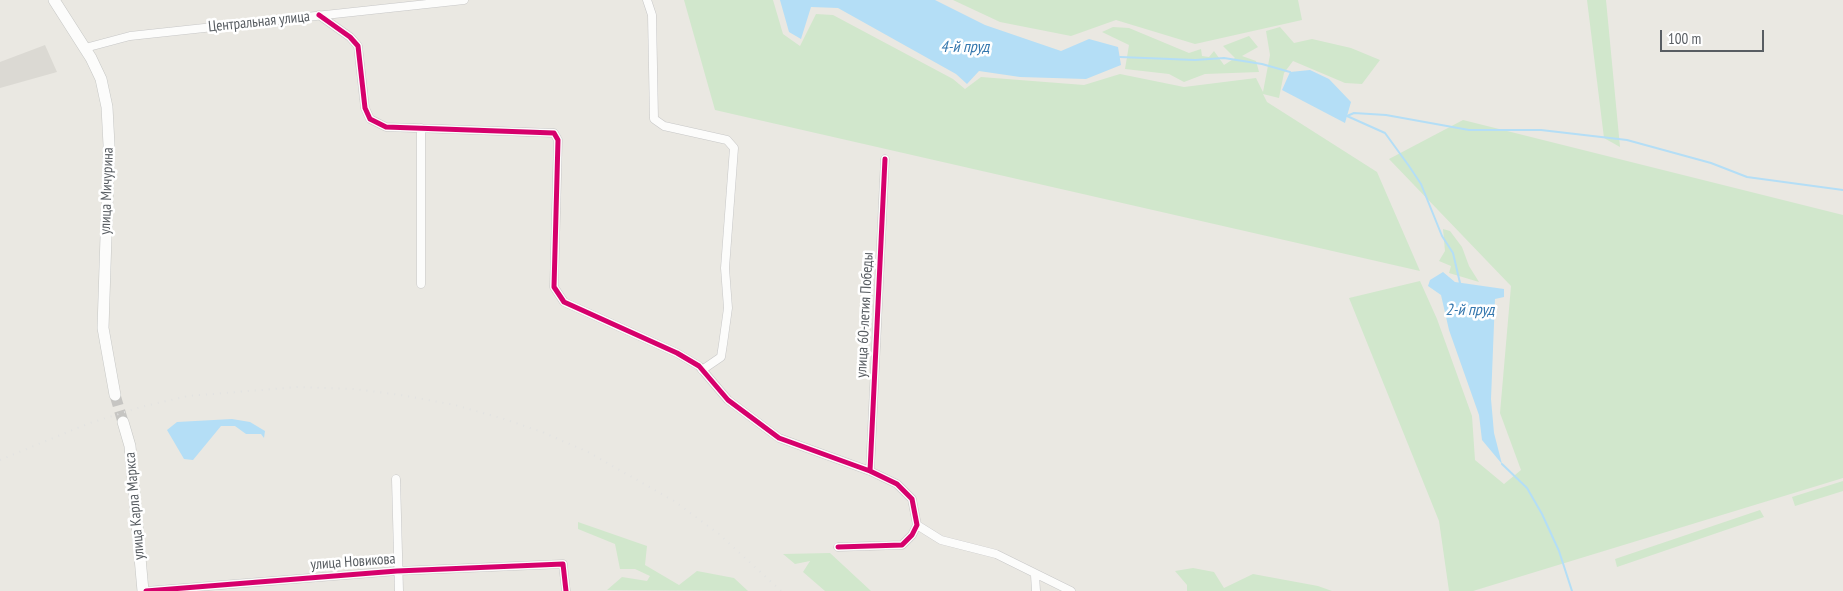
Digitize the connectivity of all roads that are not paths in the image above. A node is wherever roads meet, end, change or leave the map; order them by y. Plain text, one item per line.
1 (54, 0) edge
2 (464, 0) edge
3 (647, 0) edge
4 (319, 16) junction
5 (85, 48) junction
6 (420, 128) junction
7 (885, 159) dead end
8 (420, 284) dead end
9 (702, 370) junction
10 (115, 395) tunnel mouth
11 (123, 422) tunnel mouth
12 (870, 471) junction
13 (396, 478) dead end
14 (917, 525) junction
15 (838, 547) dead end
16 (397, 571) junction
17 (1035, 574) junction
18 (145, 591) edge
19 (398, 591) edge
20 (566, 591) edge
21 (1036, 591) edge
22 (1071, 591) edge

1 - 5 main road, улица Мичурина
2 - 4 street, Центральная улица
3 - 9 street
4 - 5 street, Центральная улица
4 - 6 street
5 - 10 main road, улица Мичурина
6 - 8 street
6 - 9 street
7 - 12 street, улица 60-летия Победы
9 - 12 street
11 - 18 main road, улица Карла Маркса
12 - 14 street
13 - 16 street
14 - 15 street
14 - 17 street
16 - 18 street, улица Новикова
16 - 19 street
16 - 20 street, улица Новикова
17 - 21 street
17 - 22 street

